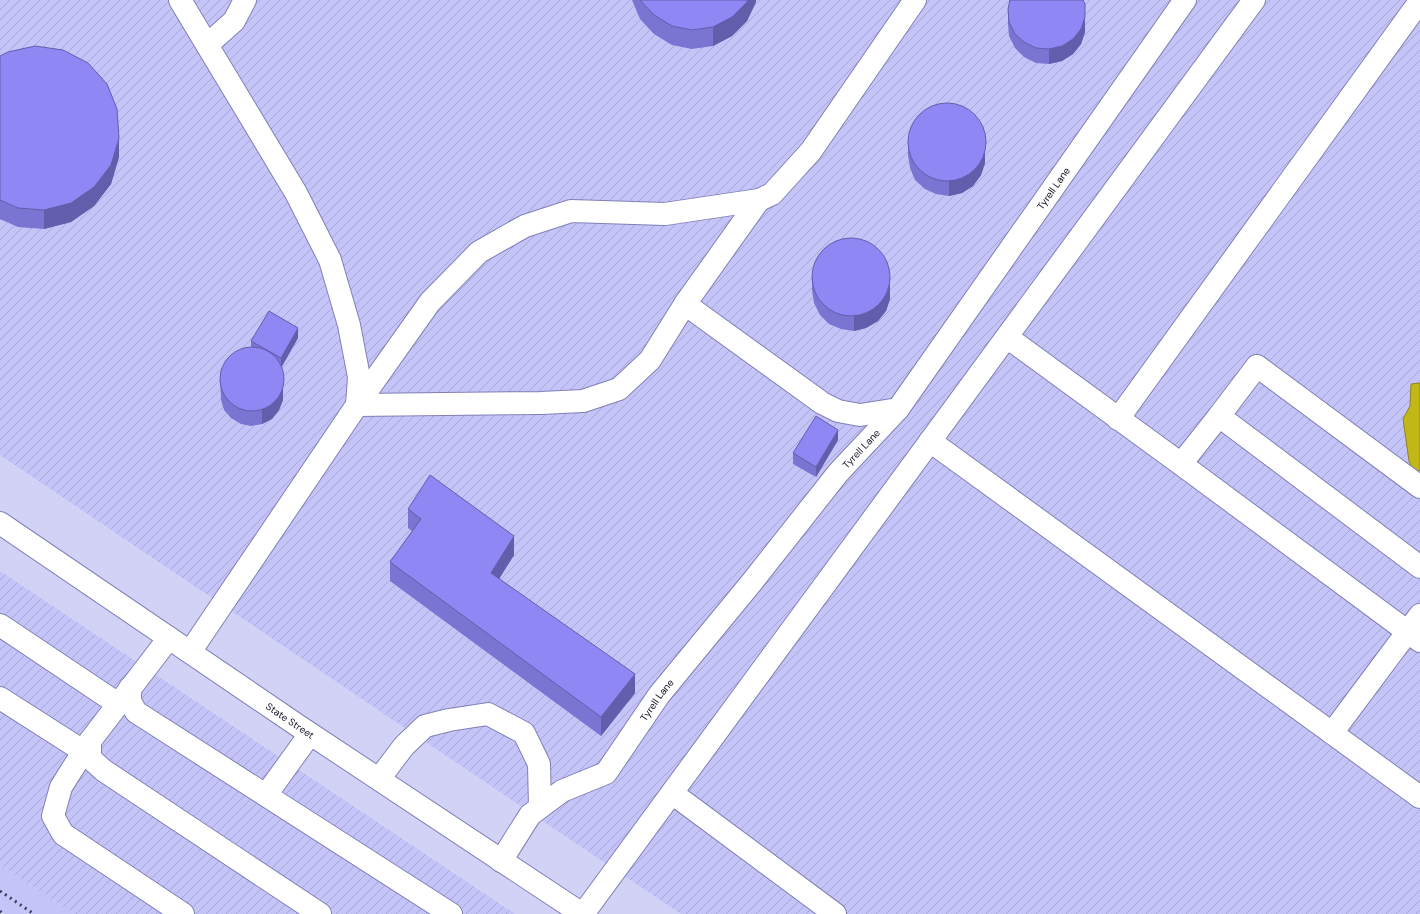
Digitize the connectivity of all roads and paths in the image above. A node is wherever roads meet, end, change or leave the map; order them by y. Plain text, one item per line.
1 (180, 0) edge
2 (245, 0) edge
3 (1185, 0) edge
4 (1254, 0) edge
5 (1420, 1) edge
6 (909, 3) edge
7 (207, 45) junction
8 (758, 200) junction
9 (685, 304) junction
10 (1007, 337) junction
11 (358, 405) junction
12 (898, 409) junction
13 (1220, 416) junction
14 (1118, 419) junction
15 (930, 441) junction
16 (1182, 464) junction
17 (1420, 487) edge
18 (0, 524) edge
19 (1420, 567) edge
20 (0, 625) edge
21 (1416, 630) edge
22 (169, 638) junction
23 (190, 652) junction
24 (124, 696) junction
25 (0, 698) edge
26 (1332, 733) junction
27 (310, 734) junction
28 (86, 746) junction
29 (379, 779) junction
30 (672, 793) junction
31 (266, 795) junction
32 (1420, 797) edge
33 (540, 807) junction
34 (501, 861) junction
35 (183, 914) edge
36 (320, 914) edge
37 (450, 914) edge
38 (582, 914) edge
39 (835, 914) edge

1 - 7 street
2 - 7 street
3 - 12 street, Tyrell Lane
4 - 10 street
5 - 14 street
6 - 8 street
7 - 11 street
8 - 9 street
8 - 11 street
9 - 11 street
9 - 12 street
10 - 14 street
10 - 15 street
11 - 23 street
12 - 33 street, Tyrell Lane
13 - 16 street
13 - 17 street
13 - 19 street
14 - 16 street
15 - 26 street
15 - 30 street
16 - 21 street
18 - 22 street, State Street
20 - 24 street
21 - 26 street
22 - 23 street, State Street
22 - 24 street
23 - 27 street, State Street
24 - 28 street
24 - 31 street
25 - 28 street
26 - 32 street
27 - 29 street, State Street
27 - 31 street
28 - 35 street
28 - 36 street
29 - 33 street
29 - 34 street, State Street
30 - 38 street
30 - 39 street
31 - 37 street
33 - 34 street, Tyrell Lane
34 - 38 street, State Street

